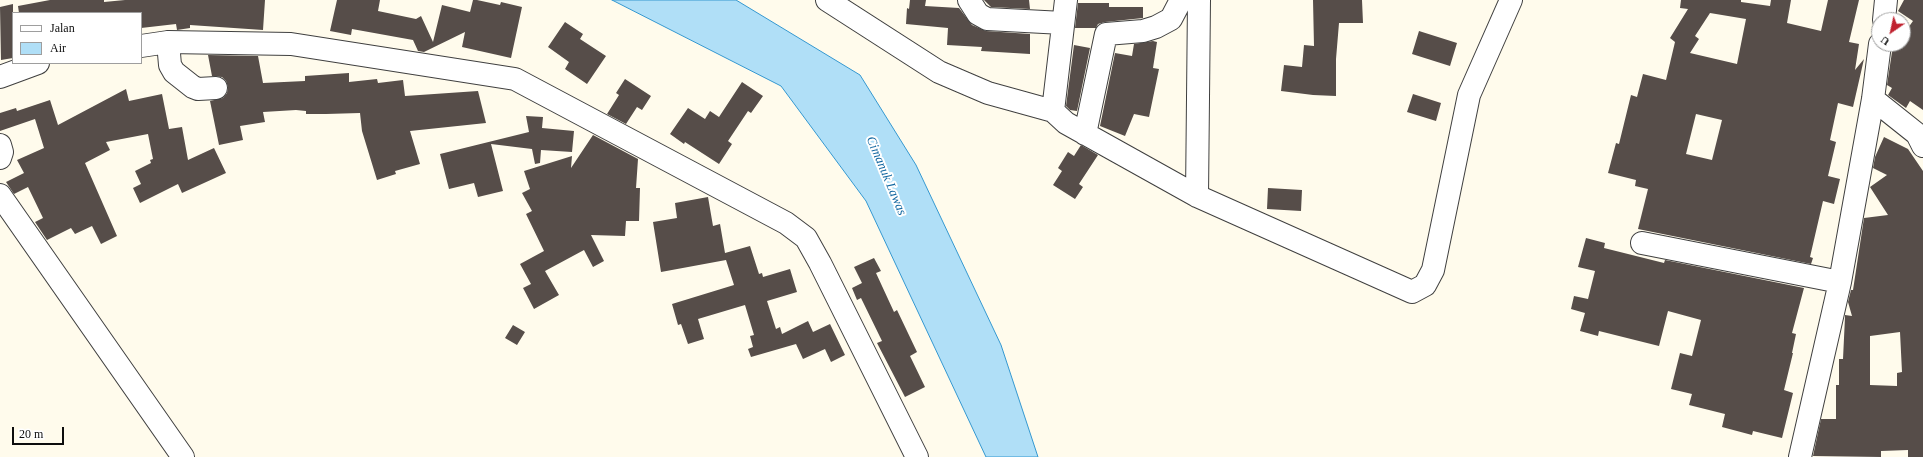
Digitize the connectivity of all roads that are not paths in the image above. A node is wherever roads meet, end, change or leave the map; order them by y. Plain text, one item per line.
1 (827, 0) edge
2 (969, 0) edge
3 (1066, 0) edge
4 (1181, 0) edge
5 (1199, 0) edge
6 (1511, 0) edge
7 (1886, 0) edge
8 (849, 7) edge
9 (1885, 12) edge
10 (1063, 23) junction
11 (168, 42) junction
12 (142, 46) edge
13 (1879, 52) edge
14 (35, 64) edge
15 (0, 77) edge
16 (216, 88) dead end
17 (1873, 99) junction
18 (1053, 111) junction
19 (1085, 134) junction
20 (1921, 137) edge
21 (0, 145) edge
22 (0, 158) edge
23 (0, 195) edge
24 (1197, 196) junction
25 (1642, 243) dead end
26 (1840, 282) junction
27 (183, 457) edge
28 (917, 457) edge
29 (1800, 457) edge

1 - 8 street
2 - 10 street
3 - 10 street
4 - 19 street
5 - 24 street
6 - 24 street
7 - 9 street
8 - 18 street
10 - 18 street
11 - 12 street
11 - 16 street
11 - 28 street
13 - 17 street
14 - 15 street
17 - 20 street
17 - 26 street
18 - 19 street
19 - 24 street
21 - 22 street
23 - 27 street
25 - 26 street
26 - 29 street

